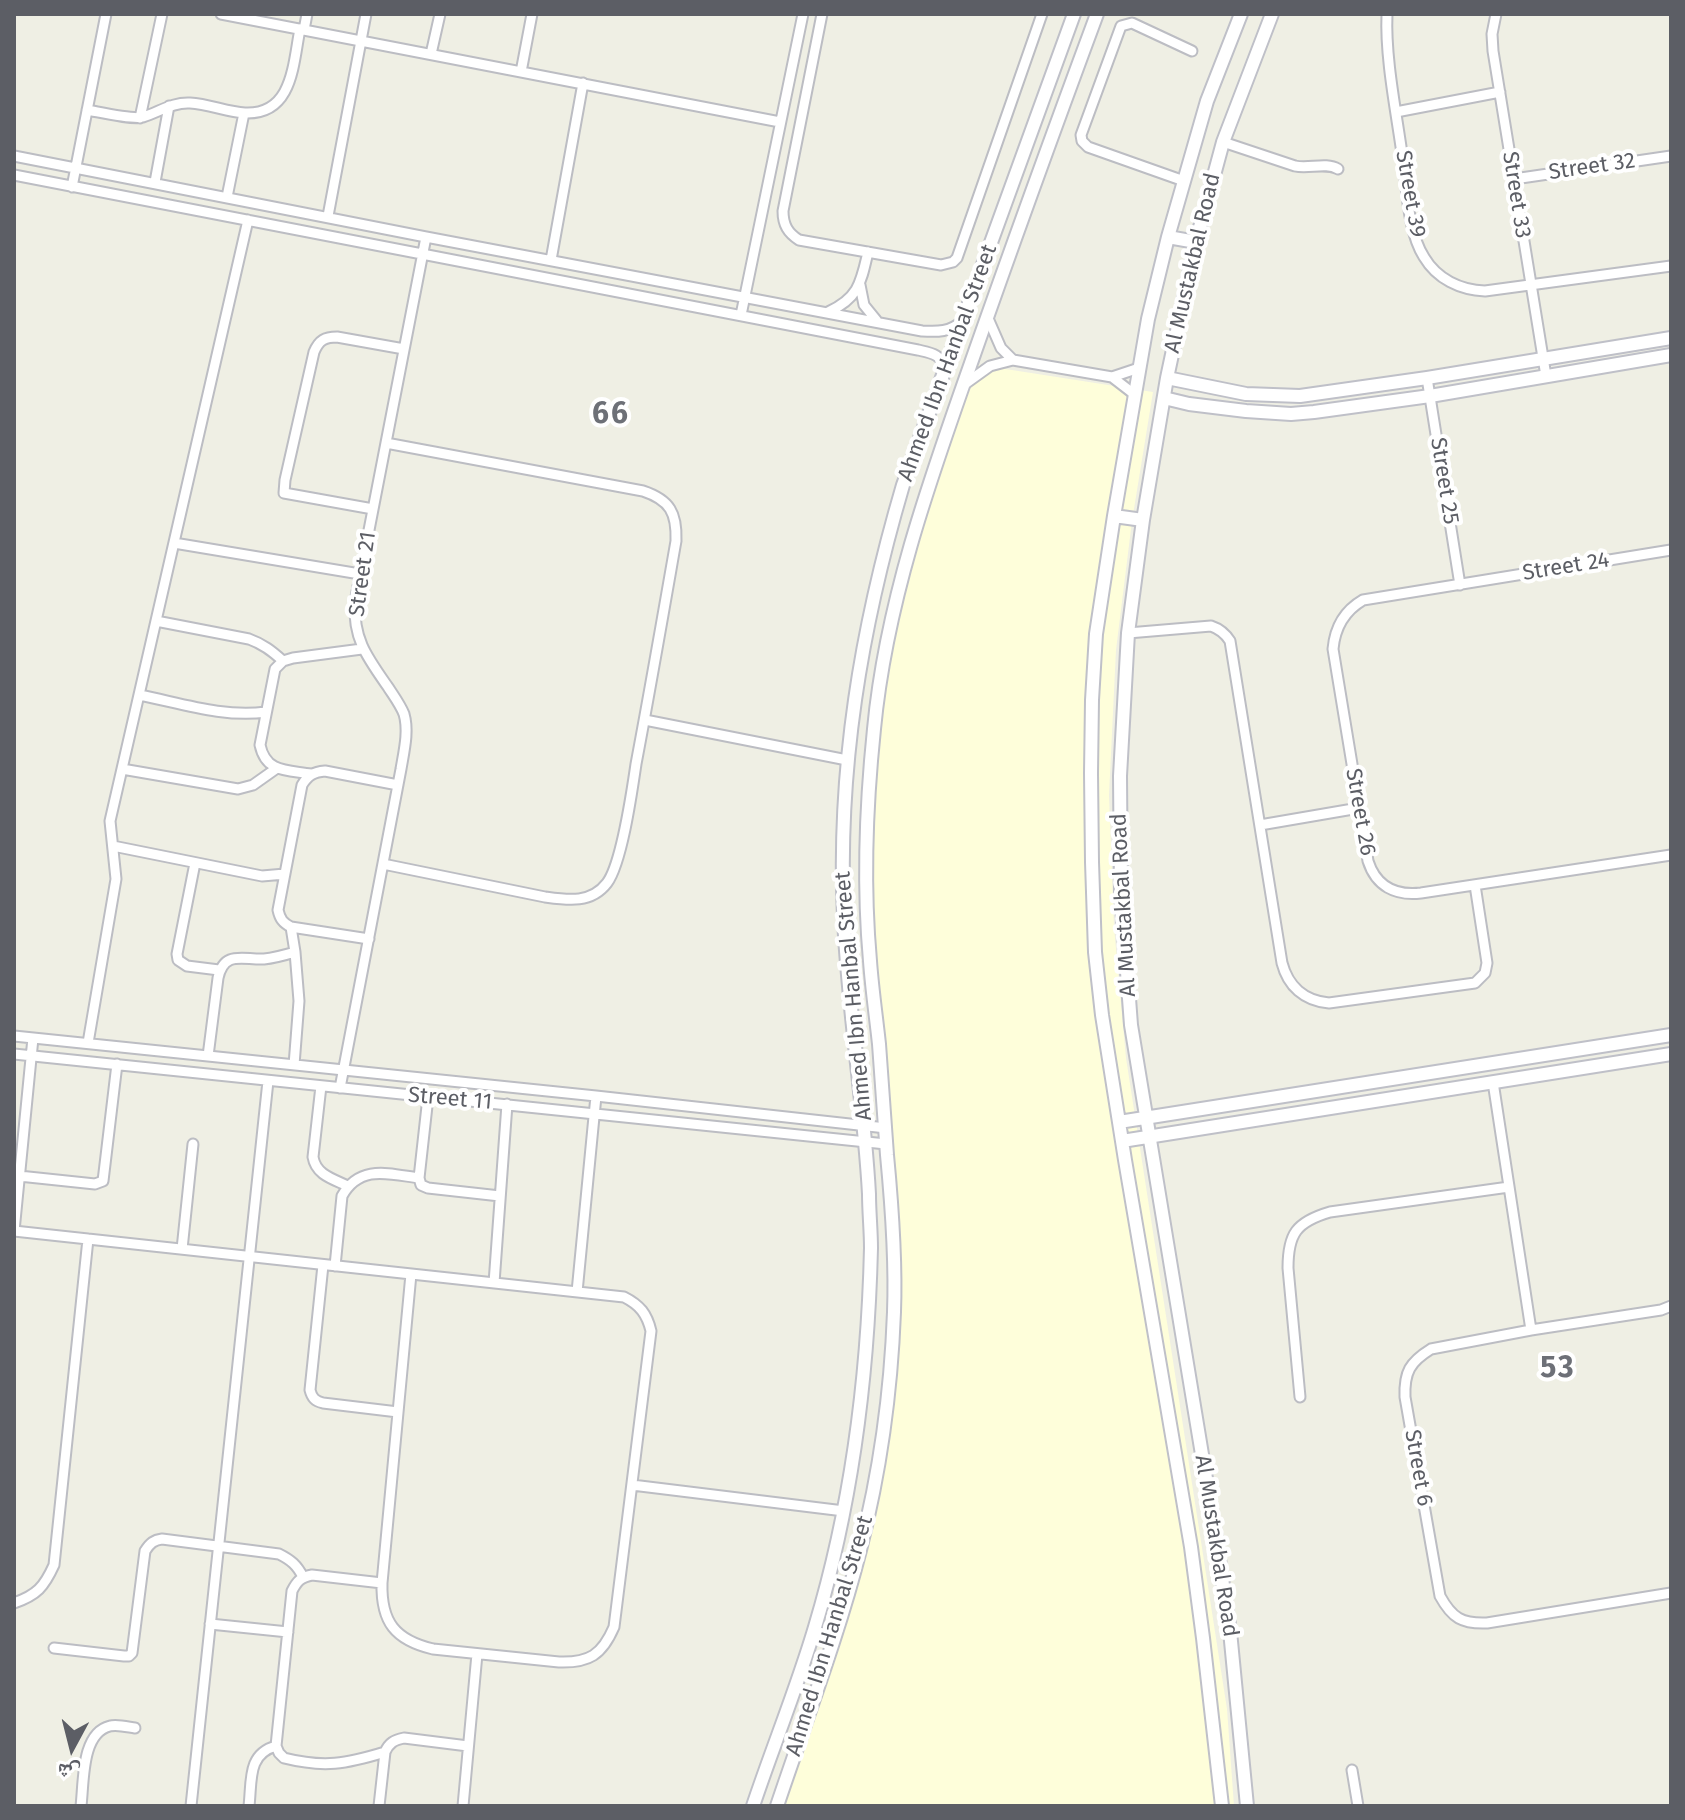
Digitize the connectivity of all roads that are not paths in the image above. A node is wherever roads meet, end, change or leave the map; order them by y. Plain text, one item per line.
1 (106, 14) edge
2 (162, 14) edge
3 (221, 14) edge
4 (307, 14) edge
5 (366, 14) edge
6 (440, 14) edge
7 (532, 14) edge
8 (803, 14) edge
9 (822, 14) edge
10 (1042, 14) edge
11 (1074, 14) edge
12 (1097, 14) edge
13 (1241, 14) edge
14 (1272, 14) edge
15 (1387, 14) edge
16 (1496, 14) edge
17 (302, 30) junction
18 (361, 41) junction
19 (1192, 51) dead end
20 (431, 54) junction
21 (521, 72) junction
22 (583, 83) junction
23 (1500, 92) junction
24 (169, 106) junction
25 (87, 110) junction
26 (1396, 112) junction
27 (244, 113) junction
28 (140, 118) junction
29 (780, 122) junction
30 (1029, 141) junction
31 (1223, 142) junction
32 (1048, 148) junction
33 (14, 156) edge
34 (1671, 156) edge
35 (76, 167) junction
36 (1338, 169) dead end
37 (14, 175) edge
38 (1514, 179) junction
39 (1184, 181) junction
40 (155, 182) junction
41 (72, 187) junction
42 (227, 197) junction
43 (328, 216) junction
44 (248, 220) junction
45 (426, 237) junction
46 (1168, 237) junction
47 (1196, 242) junction
48 (868, 252) junction
49 (422, 254) junction
50 (551, 260) junction
51 (1671, 266) edge
52 (860, 285) junction
53 (1531, 285) junction
54 (745, 296) junction
55 (828, 312) junction
56 (741, 315) junction
57 (987, 316) junction
58 (965, 318) junction
59 (877, 321) junction
60 (922, 331) junction
61 (1671, 338) edge
62 (404, 349) junction
63 (918, 350) junction
64 (1671, 355) edge
65 (1543, 359) junction
66 (1013, 360) junction
67 (1139, 368) junction
68 (946, 370) junction
69 (1546, 376) junction
70 (1112, 377) junction
71 (1167, 378) junction
72 (1427, 378) junction
73 (962, 387) junction
74 (1134, 394) junction
75 (1430, 396) junction
76 (1164, 398) junction
77 (386, 443) junction
78 (903, 485) junction
79 (926, 492) junction
80 (373, 509) junction
81 (1114, 516) junction
82 (1143, 520) junction
83 (174, 543) junction
84 (1671, 550) edge
85 (360, 574) junction
86 (1460, 585) junction
87 (156, 621) junction
88 (1128, 633) junction
89 (362, 649) junction
90 (283, 661) junction
91 (139, 695) junction
92 (266, 712) junction
93 (645, 720) junction
94 (847, 760) junction
95 (277, 768) junction
96 (122, 769) junction
97 (311, 774) junction
98 (398, 785) junction
99 (1359, 808) junction
100 (1260, 825) junction
101 (113, 846) junction
102 (1671, 855) edge
103 (195, 863) junction
104 (383, 864) junction
105 (285, 874) junction
106 (1475, 885) junction
107 (291, 927) junction
108 (369, 939) junction
109 (295, 952) junction
110 (219, 970) junction
111 (1671, 1035) edge
112 (14, 1036) edge
113 (33, 1038) junction
114 (88, 1043) junction
115 (14, 1054) edge
116 (1671, 1054) edge
117 (31, 1055) junction
118 (208, 1056) junction
119 (1522, 1059) junction
120 (117, 1064) junction
121 (294, 1065) junction
122 (344, 1070) junction
123 (1526, 1077) junction
124 (268, 1081) junction
125 (1493, 1082) junction
126 (321, 1086) junction
127 (340, 1088) junction
128 (596, 1096) junction
129 (428, 1097) junction
130 (507, 1104) junction
131 (594, 1113) junction
132 (1146, 1119) junction
133 (825, 1122) junction
134 (1119, 1122) junction
135 (864, 1126) junction
136 (886, 1128) junction
137 (824, 1138) junction
138 (1150, 1138) junction
139 (1122, 1141) junction
140 (865, 1142) junction
141 (193, 1144) dead end
142 (886, 1144) junction
143 (19, 1176) junction
144 (419, 1178) junction
145 (348, 1186) junction
146 (1509, 1187) junction
147 (500, 1196) junction
148 (88, 1239) junction
149 (182, 1249) junction
150 (250, 1257) junction
151 (323, 1265) junction
152 (335, 1266) junction
153 (411, 1274) junction
154 (494, 1283) junction
155 (577, 1292) junction
156 (1671, 1306) edge
157 (1531, 1330) junction
158 (1300, 1397) dead end
159 (398, 1412) junction
160 (632, 1485) junction
161 (844, 1511) junction
162 (219, 1546) junction
163 (303, 1577) junction
164 (382, 1583) junction
165 (1671, 1593) edge
166 (14, 1603) edge
167 (210, 1624) junction
168 (288, 1632) junction
169 (54, 1648) dead end
170 (477, 1654) junction
171 (135, 1728) dead end
172 (276, 1746) junction
173 (468, 1746) junction
174 (385, 1752) junction
175 (1352, 1770) dead end
176 (81, 1806) edge
177 (191, 1806) edge
178 (249, 1806) edge
179 (379, 1806) edge
180 (463, 1806) edge
181 (753, 1806) edge
182 (777, 1806) edge
183 (1222, 1806) edge
184 (1247, 1806) edge
185 (1358, 1806) edge

1 - 25 street
2 - 28 street
3 - 17 street
4 - 17 street
5 - 18 street
6 - 20 street
7 - 21 street
8 - 29 street
9 - 48 street
10 - 48 street
11 - 30 street, Ahmed Ibn Hanbal Street
12 - 32 street, Ahmed Ibn Hanbal Street
13 - 39 street, Al Mustakbal Road
14 - 31 street, Al Mustakbal Road
15 - 26 street, Street 39
16 - 23 street, Street 33
17 - 18 street
17 - 27 street
18 - 20 street
18 - 43 street
19 - 39 street
20 - 21 street
21 - 22 street
22 - 29 street
22 - 50 street
23 - 26 street
23 - 38 street, Street 33
24 - 27 street
24 - 28 street
24 - 40 street
25 - 28 street
25 - 35 street
26 - 53 street, Street 39
27 - 42 street
29 - 54 street
30 - 32 street
30 - 58 street, Ahmed Ibn Hanbal Street
31 - 36 street
31 - 47 street, Al Mustakbal Road
32 - 57 street, Ahmed Ibn Hanbal Street
33 - 35 street
34 - 38 street, Street 32
35 - 40 street
35 - 41 street
37 - 41 street
38 - 53 street, Street 33
39 - 46 street, Al Mustakbal Road
40 - 42 street
41 - 44 street
42 - 43 street
43 - 45 street
44 - 49 street
44 - 83 street
45 - 49 street, Street 21
45 - 50 street
46 - 47 street
46 - 67 street, Al Mustakbal Road
47 - 71 street, Al Mustakbal Road
48 - 52 street
49 - 56 street
49 - 62 street, Street 21
50 - 54 street
51 - 53 street, Street 39
52 - 55 street
52 - 59 street
53 - 65 street, Street 33
54 - 55 street
54 - 56 street
55 - 59 street
56 - 63 street
57 - 66 street
57 - 73 street, Ahmed Ibn Hanbal Street
58 - 60 street
58 - 68 street, Ahmed Ibn Hanbal Street
59 - 60 street
60 - 63 street
61 - 65 street
62 - 77 street, Street 21
62 - 80 street
63 - 68 street
64 - 69 street
65 - 69 street, Street 33
65 - 72 street
66 - 70 street
66 - 73 street
67 - 70 street
67 - 74 street, Al Mustakbal Road
68 - 78 street, Ahmed Ibn Hanbal Street
69 - 75 street
70 - 74 street
71 - 72 street
71 - 76 street, Al Mustakbal Road
72 - 75 street, Street 25
73 - 79 street, Ahmed Ibn Hanbal Street
74 - 81 street, Al Mustakbal Road
75 - 76 street
75 - 86 street, Street 25
76 - 82 street, Al Mustakbal Road
77 - 80 street, Street 21
77 - 93 street
78 - 79 street
78 - 94 street, Ahmed Ibn Hanbal Street
79 - 136 street, Ahmed Ibn Hanbal Street
80 - 85 street, Street 21
81 - 82 street
81 - 134 street, Al Mustakbal Road
82 - 88 street, Al Mustakbal Road
83 - 85 street
83 - 87 street
84 - 86 street, Street 24
85 - 89 street, Street 21
86 - 99 street, Street 26
87 - 90 street
87 - 91 street
88 - 100 street
88 - 132 street, Al Mustakbal Road
89 - 90 street
89 - 98 street, Street 21
90 - 92 street
91 - 92 street
91 - 96 street
92 - 95 street
93 - 94 street
93 - 104 street
94 - 135 street, Ahmed Ibn Hanbal Street
95 - 96 street
95 - 97 street
96 - 101 street
97 - 98 street
97 - 105 street
98 - 104 street, Street 21
99 - 100 street
99 - 106 street, Street 26
100 - 106 street
101 - 103 street
101 - 114 street
102 - 106 street, Street 26
103 - 105 street
103 - 110 street
104 - 108 street, Street 21
105 - 107 street
107 - 108 street
107 - 109 street
108 - 122 street, Street 21
109 - 110 street
109 - 121 street
110 - 118 street
111 - 119 street
112 - 113 street, Street 11
113 - 114 street, Street 11
113 - 117 street
114 - 118 street, Street 11
115 - 117 street, Street 11
116 - 123 street
117 - 120 street, Street 11
117 - 143 street
118 - 121 street, Street 11
119 - 123 street
119 - 132 street
120 - 124 street, Street 11
120 - 143 street
121 - 122 street, Street 11
122 - 127 street, Street 21
122 - 128 street, Street 11
123 - 125 street
124 - 126 street, Street 11
124 - 150 street
125 - 138 street
125 - 146 street
126 - 127 street, Street 11
126 - 145 street
127 - 129 street, Street 11
128 - 131 street
128 - 133 street, Street 11
129 - 130 street, Street 11
129 - 144 street
130 - 131 street, Street 11
130 - 147 street
131 - 137 street, Street 11
131 - 155 street
132 - 134 street
132 - 138 street, Al Mustakbal Road
133 - 135 street, Street 11
133 - 137 street
134 - 139 street, Al Mustakbal Road
135 - 136 street, Street 11
135 - 140 street, Ahmed Ibn Hanbal Street
136 - 142 street, Ahmed Ibn Hanbal Street
137 - 140 street, Street 11
138 - 139 street
138 - 184 street, Al Mustakbal Road
139 - 183 street, Al Mustakbal Road
140 - 142 street, Street 11
140 - 161 street, Ahmed Ibn Hanbal Street
141 - 149 street
142 - 182 street, Ahmed Ibn Hanbal Street
143 - 148 street
144 - 145 street
144 - 147 street
145 - 152 street
146 - 157 street
146 - 158 street
147 - 154 street
148 - 149 street
148 - 166 street
149 - 150 street
150 - 151 street
150 - 162 street
151 - 152 street
151 - 159 street
152 - 153 street
153 - 154 street
153 - 159 street
154 - 155 street
155 - 160 street
156 - 157 street, Street 6
157 - 165 street, Street 6
159 - 164 street
160 - 161 street
160 - 170 street
161 - 181 street, Ahmed Ibn Hanbal Street
162 - 163 street
162 - 167 street
162 - 169 street
163 - 164 street
163 - 168 street
164 - 170 street
167 - 168 street
167 - 177 street
168 - 172 street
170 - 173 street
171 - 176 street
172 - 174 street
172 - 178 street
173 - 174 street
173 - 180 street
174 - 179 street
175 - 185 street

